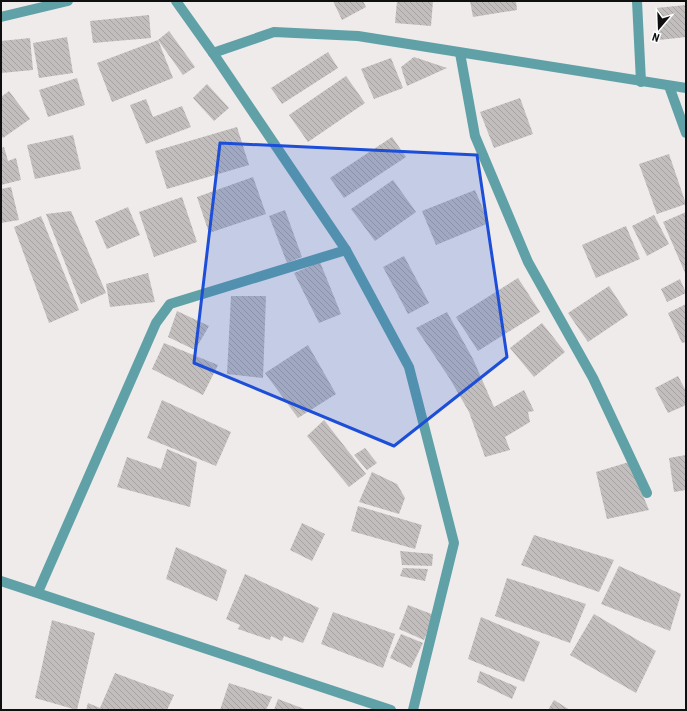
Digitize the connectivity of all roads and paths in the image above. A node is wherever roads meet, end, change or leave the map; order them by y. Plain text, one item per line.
1 (68, 1) edge
2 (176, 1) edge
3 (637, 1) edge
4 (1, 17) edge
5 (213, 53) junction
6 (460, 53) junction
7 (641, 82) junction
8 (669, 86) junction
9 (686, 88) edge
10 (686, 133) edge
11 (346, 250) junction
12 (647, 493) dead end
13 (1, 580) edge
14 (38, 592) junction
15 (391, 710) edge
16 (413, 710) edge

1 - 4 street
2 - 5 street
3 - 7 street
5 - 6 street
5 - 11 street
6 - 7 street
6 - 12 street
7 - 8 street
8 - 9 street
8 - 10 street
11 - 14 street
11 - 16 street
13 - 14 street
14 - 15 street

